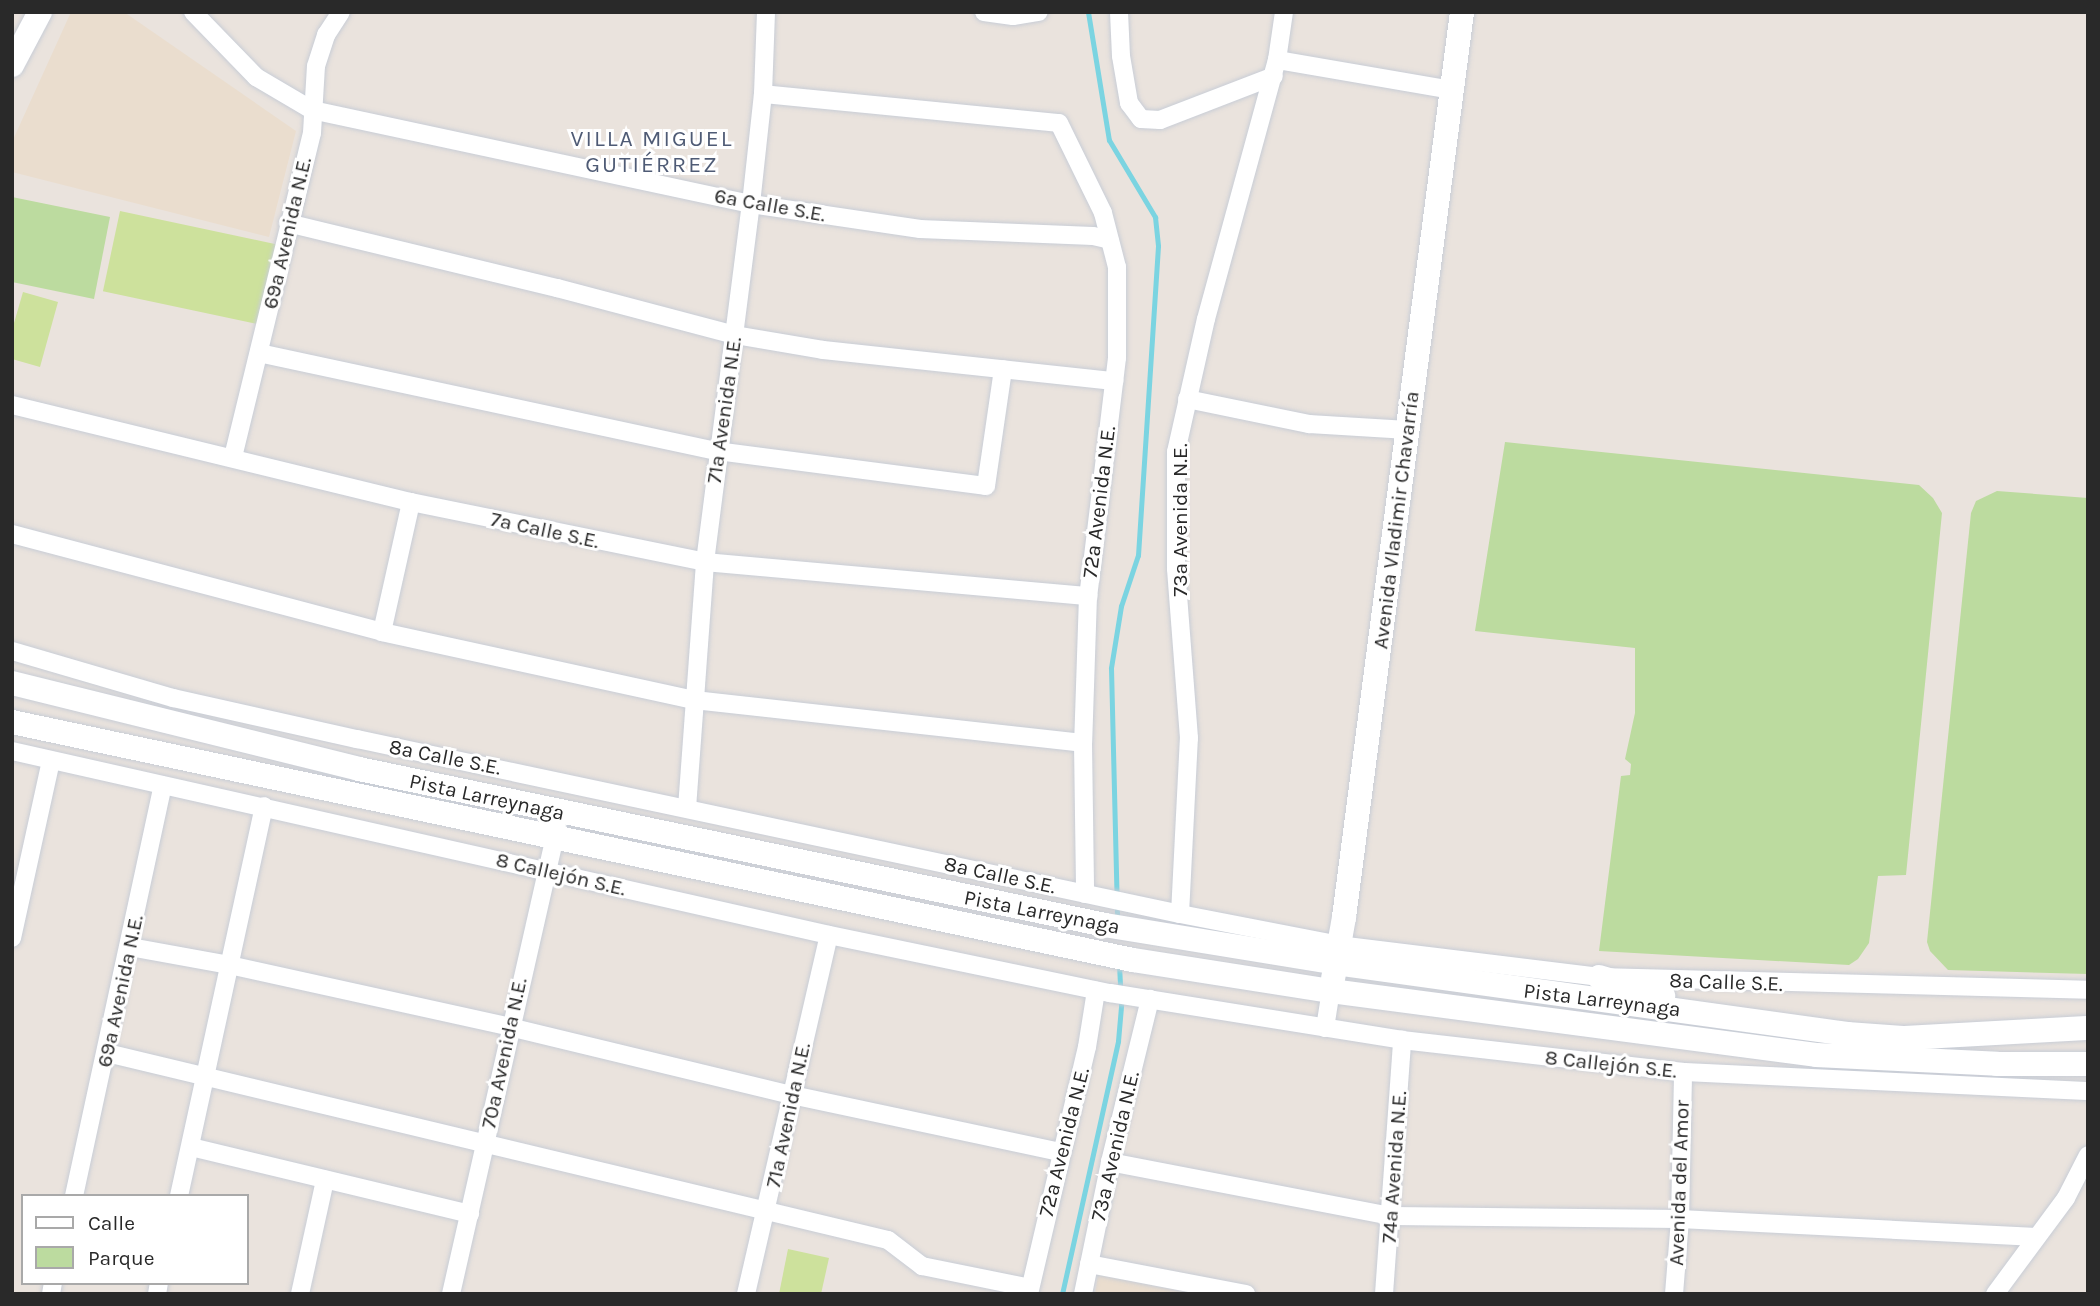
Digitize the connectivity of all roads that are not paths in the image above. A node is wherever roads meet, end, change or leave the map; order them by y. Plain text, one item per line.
1 (40, 12) edge
2 (193, 12) edge
3 (341, 12) edge
4 (766, 12) edge
5 (984, 12) edge
6 (1119, 12) edge
7 (1284, 12) edge
8 (1462, 12) edge
9 (1037, 13) edge
10 (12, 65) edge
11 (1275, 68) junction
12 (1452, 90) junction
13 (763, 94) junction
14 (312, 110) junction
15 (751, 204) junction
16 (288, 223) junction
17 (1110, 240) junction
18 (735, 335) junction
19 (259, 353) junction
20 (1003, 369) junction
21 (1114, 381) junction
22 (1187, 398) junction
23 (12, 405) edge
24 (1408, 430) junction
25 (717, 451) junction
26 (233, 457) junction
27 (411, 502) junction
28 (12, 534) edge
29 (705, 562) junction
30 (1088, 596) junction
31 (382, 632) junction
32 (12, 650) edge
33 (12, 683) edge
34 (694, 700) junction
35 (12, 722) edge
36 (1083, 743) junction
37 (12, 751) edge
38 (51, 761) junction
39 (163, 786) junction
40 (264, 806) junction
41 (687, 808) junction
42 (561, 813) junction
43 (553, 838) junction
44 (545, 870) junction
45 (18, 894) edge
46 (1092, 895) junction
47 (1180, 914) junction
48 (829, 935) junction
49 (12, 938) edge
50 (130, 947) junction
51 (1338, 954) junction
52 (229, 965) junction
53 (1599, 977) junction
54 (2088, 989) edge
55 (1331, 991) junction
56 (1106, 992) junction
57 (1144, 998) junction
58 (1741, 1018) junction
59 (510, 1027) junction
60 (1325, 1028) junction
61 (2088, 1028) edge
62 (1402, 1040) junction
63 (107, 1054) junction
64 (2088, 1064) edge
65 (1683, 1072) junction
66 (204, 1078) junction
67 (2088, 1091) edge
68 (792, 1095) junction
69 (484, 1143) junction
70 (191, 1147) junction
71 (1060, 1152) junction
72 (2088, 1155) edge
73 (1110, 1162) junction
74 (326, 1180) junction
75 (74, 1194) edge
76 (179, 1194) edge
77 (767, 1211) junction
78 (470, 1214) junction
79 (1391, 1216) junction
80 (1680, 1219) junction
81 (2037, 1237) junction
82 (1089, 1264) junction
83 (1030, 1291) edge
84 (300, 1294) edge
85 (451, 1294) edge
86 (746, 1294) edge
87 (1083, 1294) edge
88 (1246, 1294) edge
89 (1384, 1294) edge
90 (1674, 1294) edge
91 (1995, 1294) edge

1 - 10 main road
2 - 14 street, 6a Calle S.E.
3 - 14 street, 69a Avenida N.E.
4 - 13 street, 71a Avenida N.E.
5 - 9 street
6 - 11 street
7 - 11 street, 73a Avenida N.E.
8 - 12 main road, Avenida Vladimir Chavarría
11 - 12 street
11 - 22 street, 73a Avenida N.E.
12 - 24 main road, Avenida Vladimir Chavarría
13 - 15 street, 71a Avenida N.E.
13 - 17 street, 72a Avenida N.E.
14 - 15 street, 6a Calle S.E.
14 - 16 street, 69a Avenida N.E.
15 - 17 street, 6a Calle S.E.
15 - 18 street, 71a Avenida N.E.
16 - 18 street
16 - 19 street, 69a Avenida N.E.
17 - 21 street, 72a Avenida N.E.
18 - 20 street
18 - 25 street, 71a Avenida N.E.
19 - 25 street
19 - 26 street, 69a Avenida N.E.
20 - 21 street
20 - 25 street
21 - 30 street, 72a Avenida N.E.
22 - 24 street
22 - 47 street, 73a Avenida N.E.
23 - 26 street, 7a Calle S.E.
24 - 51 main road, Avenida Vladimir Chavarría
25 - 29 street, 71a Avenida N.E.
26 - 27 street, 7a Calle S.E.
27 - 29 street, 7a Calle S.E.
27 - 31 street
28 - 31 street
29 - 30 street, 7a Calle S.E.
29 - 34 street, 71a Avenida N.E.
30 - 36 street, 72a Avenida N.E.
31 - 34 street
32 - 41 street, 8a Calle S.E.
33 - 42 main road, Pista Larreynaga
34 - 36 street
34 - 41 street, 71a Avenida N.E.
35 - 43 main road, Pista Larreynaga
36 - 46 street, 72a Avenida N.E.
37 - 38 street, 8 Callejón S.E.
38 - 39 street, 8 Callejón S.E.
38 - 45 street
39 - 40 street, 8 Callejón S.E.
39 - 50 street, 69a Avenida N.E.
40 - 44 street, 8 Callejón S.E.
40 - 52 street
41 - 46 street, 8a Calle S.E.
42 - 43 street, 70a Avenida N.E.
42 - 51 main road, Pista Larreynaga
43 - 44 street, 70a Avenida N.E.
43 - 55 main road, Pista Larreynaga
44 - 48 street, 8 Callejón S.E.
44 - 59 street, 70a Avenida N.E.
45 - 49 street
46 - 47 street, 8a Calle S.E.
47 - 51 street, 8a Calle S.E.
48 - 56 street, 8 Callejón S.E.
48 - 68 street, 71a Avenida N.E.
50 - 52 street
50 - 63 street, 69a Avenida N.E.
51 - 53 street, 8a Calle S.E.
51 - 55 main road, Avenida Vladimir Chavarría
51 - 58 main road, Pista Larreynaga
52 - 59 street
52 - 66 street
53 - 54 street, 8a Calle S.E.
53 - 58 main road
55 - 60 street, Avenida Vladimir Chavarría
55 - 64 main road, Pista Larreynaga
56 - 57 street, 8 Callejón S.E.
56 - 71 street, 72a Avenida N.E.
57 - 60 street, 8 Callejón S.E.
57 - 73 street, 73a Avenida N.E.
58 - 61 main road, Pista Larreynaga
59 - 68 street
59 - 69 street, 70a Avenida N.E.
60 - 62 street, 8 Callejón S.E.
62 - 65 street, 8 Callejón S.E.
62 - 79 street, 74a Avenida N.E.
63 - 66 street
63 - 75 street, 69a Avenida N.E.
65 - 67 street, 8 Callejón S.E.
65 - 80 street, Avenida del Amor
66 - 69 street
66 - 70 street
68 - 71 street
68 - 77 street, 71a Avenida N.E.
69 - 77 street
69 - 78 street, 70a Avenida N.E.
70 - 74 street
70 - 76 street
71 - 83 street, 72a Avenida N.E.
72 - 81 street
73 - 79 street
73 - 82 street, 73a Avenida N.E.
74 - 78 street
74 - 84 street
77 - 83 street
77 - 86 street, 71a Avenida N.E.
78 - 85 street, 70a Avenida N.E.
79 - 80 street
79 - 89 street, 74a Avenida N.E.
80 - 81 street
80 - 90 street, Avenida del Amor
81 - 91 street
82 - 87 street, 73a Avenida N.E.
82 - 88 street

